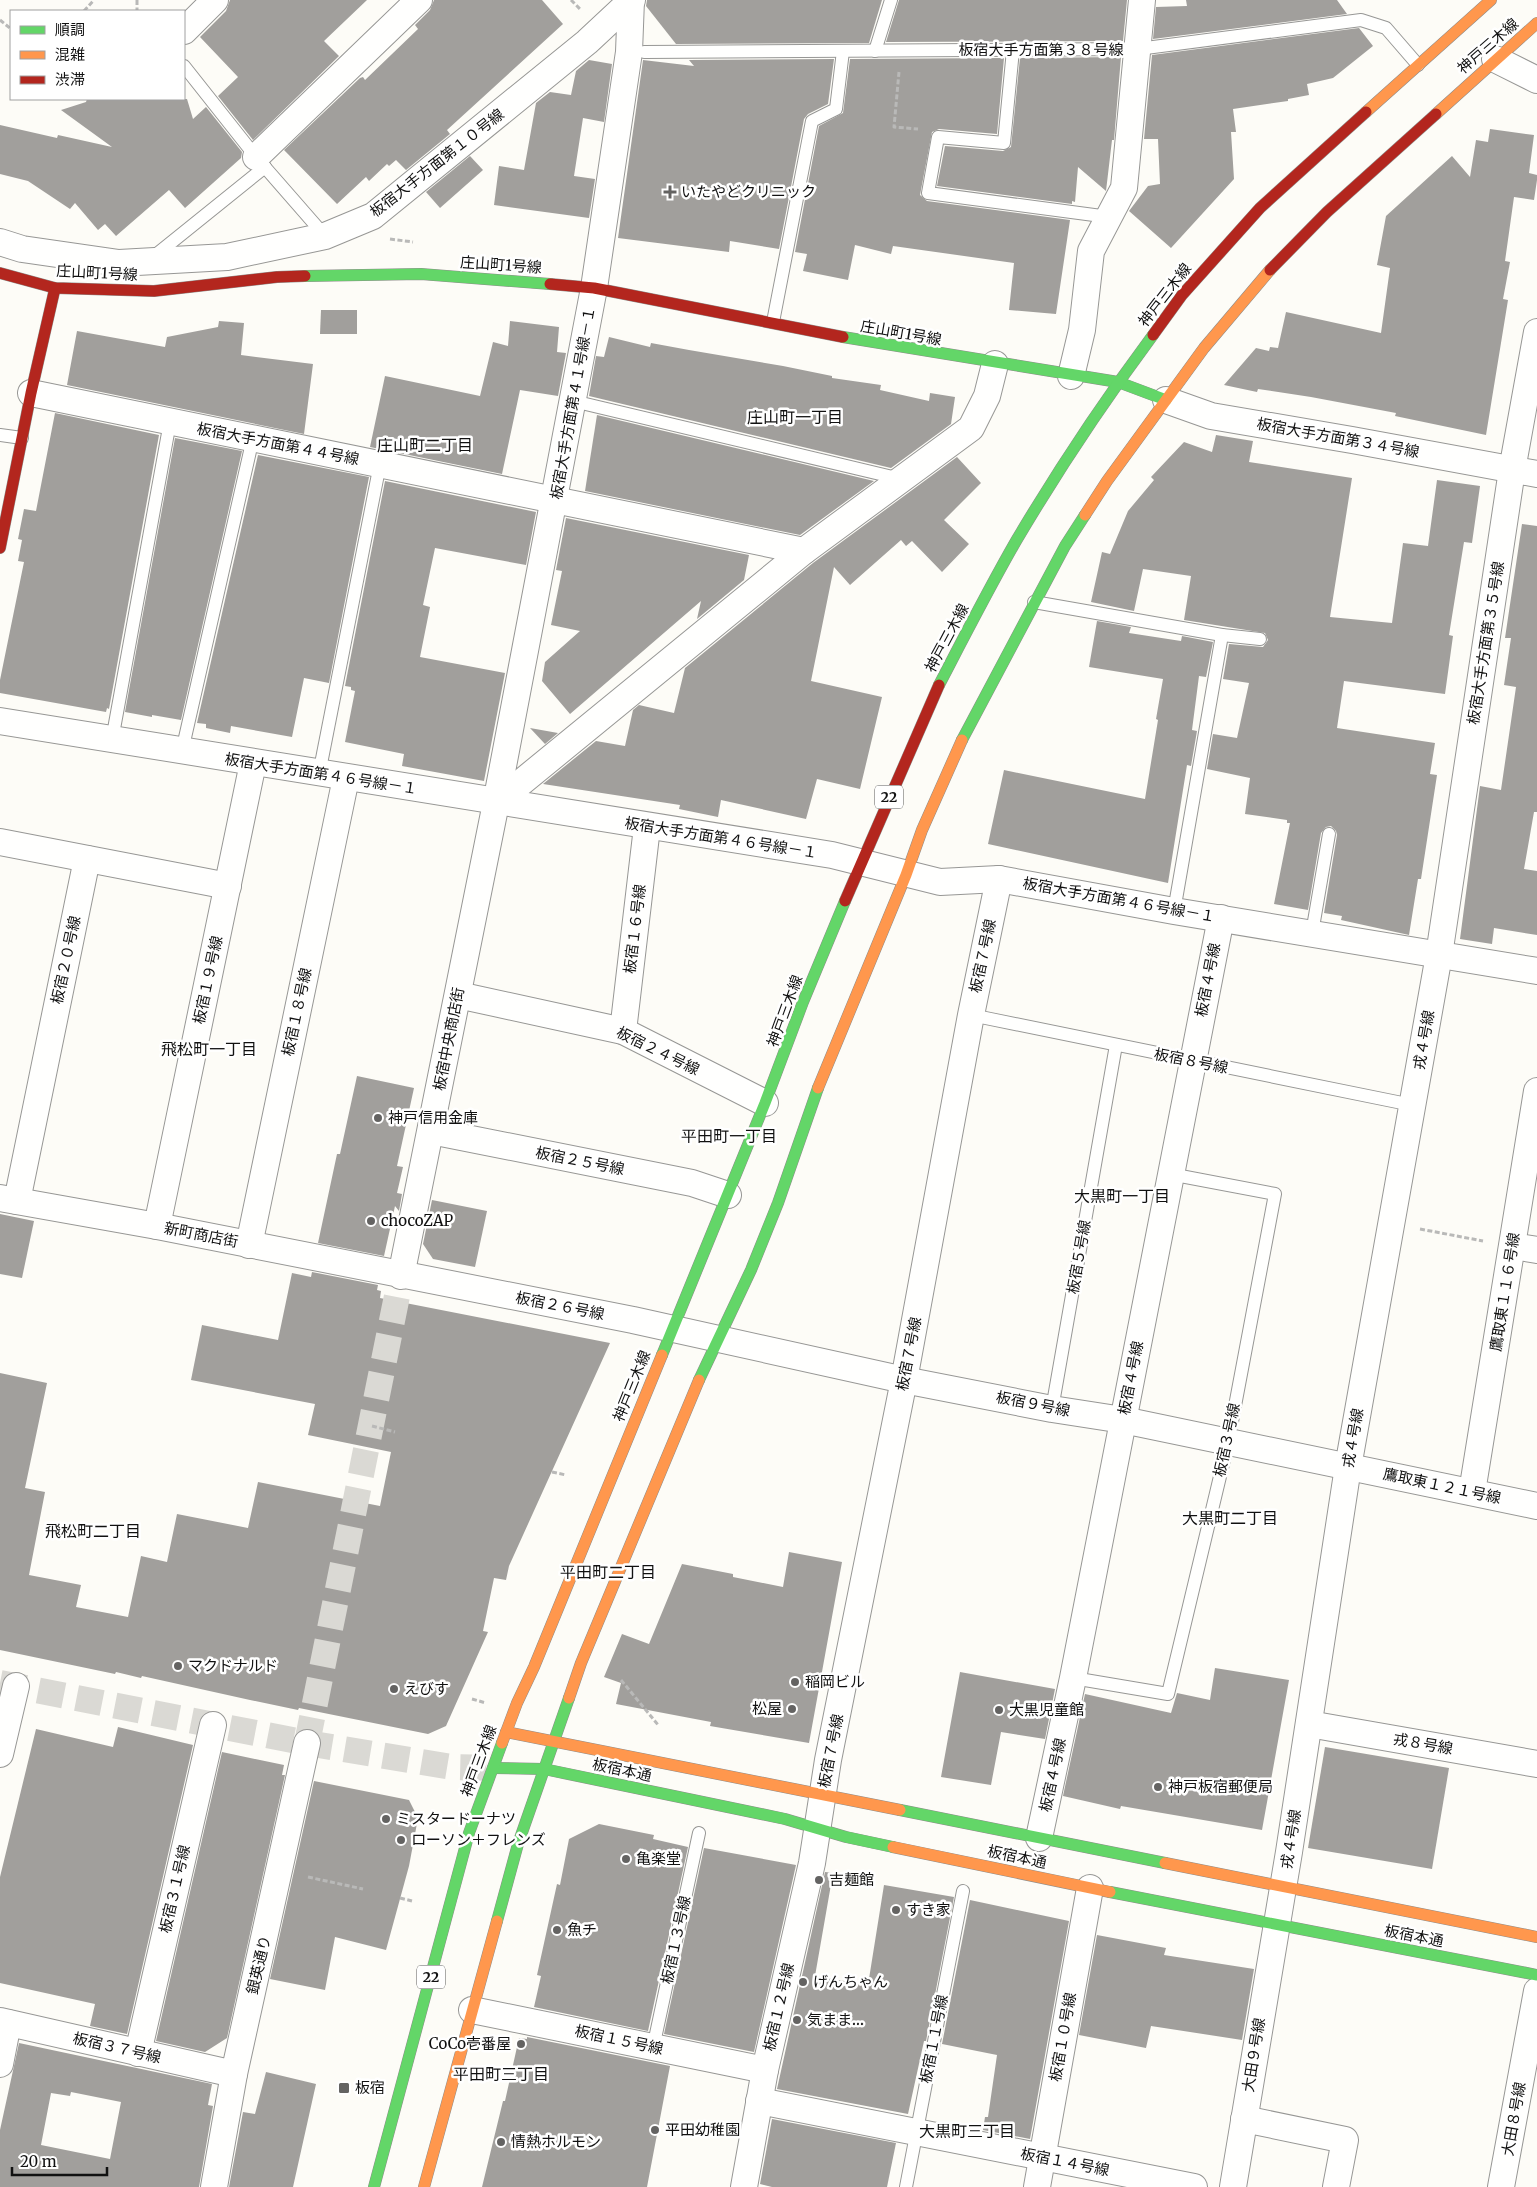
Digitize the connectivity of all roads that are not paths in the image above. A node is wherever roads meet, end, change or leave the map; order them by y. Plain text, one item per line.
1 (215, 0) edge
2 (419, 0) edge
3 (632, 0) edge
4 (891, 0) edge
5 (1142, 0) edge
6 (1491, 0) edge
7 (1537, 23) edge
8 (185, 30) edge
9 (1013, 50) junction
10 (1138, 50) junction
11 (843, 51) junction
12 (875, 51) junction
13 (644, 52) dead end
14 (1495, 60) junction
15 (1418, 65) junction
16 (185, 67) edge
17 (1537, 80) edge
18 (260, 162) junction
19 (1109, 217) junction
20 (325, 236) junction
21 (0, 242) edge
22 (147, 262) junction
23 (0, 273) edge
24 (55, 288) junction
25 (594, 288) junction
26 (773, 322) junction
27 (1537, 332) edge
28 (995, 364) junction
29 (1071, 376) junction
30 (1118, 382) junction
31 (31, 393) junction
32 (1166, 400) junction
33 (573, 401) junction
34 (170, 422) junction
35 (0, 435) edge
36 (22, 438) junction
37 (253, 438) junction
38 (380, 464) junction
39 (1525, 472) edge
40 (902, 479) junction
41 (555, 499) junction
42 (3, 521) edge
43 (0, 548) edge
44 (804, 551) junction
45 (1034, 602) junction
46 (1222, 635) junction
47 (1260, 639) dead end
48 (0, 721) edge
49 (112, 740) junction
50 (182, 751) junction
51 (253, 763) junction
52 (319, 774) junction
53 (346, 778) junction
54 (496, 803) junction
55 (647, 827) junction
56 (1329, 834) dead end
57 (0, 842) edge
58 (87, 859) junction
59 (860, 863) junction
60 (906, 875) junction
61 (999, 879) junction
62 (228, 886) junction
63 (1174, 911) junction
64 (1220, 918) junction
65 (1312, 933) junction
66 (1439, 955) junction
67 (1537, 971) edge
68 (458, 995) junction
69 (971, 1015) junction
70 (623, 1032) junction
71 (1116, 1045) junction
72 (1192, 1061) junction
73 (1537, 1091) edge
74 (765, 1103) junction
75 (1412, 1106) junction
76 (431, 1131) junction
77 (1170, 1174) junction
78 (728, 1195) junction
79 (8, 1199) edge
80 (157, 1226) junction
81 (249, 1245) junction
82 (1525, 1248) edge
83 (402, 1276) junction
84 (672, 1328) junction
85 (718, 1338) junction
86 (904, 1380) junction
87 (1052, 1409) junction
88 (1123, 1420) junction
89 (1228, 1443) junction
90 (1348, 1466) junction
91 (1472, 1492) junction
92 (1537, 1506) edge
93 (1073, 1678) junction
94 (16, 1686) dead end
95 (213, 1724) dead end
96 (1308, 1724) junction
97 (506, 1732) junction
98 (554, 1741) junction
99 (308, 1743) tunnel mouth
100 (0, 1754) edge
101 (1537, 1764) edge
102 (493, 1768) junction
103 (544, 1769) junction
104 (823, 1794) junction
105 (817, 1828) junction
106 (699, 1833) dead end
107 (1039, 1838) junction
108 (1284, 1886) junction
109 (1090, 1888) junction
110 (963, 1891) dead end
111 (1276, 1923) junction
112 (1537, 1937) edge
113 (1537, 1975) edge
114 (1537, 1992) edge
115 (472, 2010) junction
116 (4, 2022) edge
117 (653, 2048) junction
118 (138, 2052) junction
119 (0, 2064) edge
120 (765, 2070) junction
121 (234, 2074) junction
122 (759, 2101) junction
123 (1244, 2119) junction
124 (916, 2132) junction
125 (1042, 2158) junction
126 (214, 2187) edge
127 (374, 2187) edge
128 (424, 2187) edge
129 (744, 2187) edge
130 (906, 2187) edge
131 (1037, 2187) edge
132 (1194, 2187) edge
133 (1233, 2187) edge
134 (1336, 2187) edge
135 (1502, 2187) edge

1 - 8 street
2 - 18 street
3 - 20 street, 板宿大手方面第１０号線
3 - 25 street, 板宿大手方面第４１号線－１
4 - 12 lane
5 - 10 street
6 - 15 main road, 神戸三木線 / 22
7 - 14 main road, 神戸三木線
9 - 10 lane, 板宿大手方面第３８号線
9 - 12 lane, 板宿大手方面第３８号線
9 - 19 lane
10 - 15 lane, 板宿大手方面第３８号線
10 - 19 street
11 - 12 lane, 板宿大手方面第３８号線
11 - 13 lane, 板宿大手方面第３８号線
11 - 26 lane
14 - 17 street
14 - 32 main road, 神戸三木線
15 - 30 main road, 神戸三木線 / 22
16 - 18 lane
18 - 20 lane
18 - 22 lane
19 - 29 street
20 - 22 street, 板宿大手方面第１０号線
21 - 22 street, 板宿大手方面第１０号線
23 - 24 main road, 庄山町1号線
24 - 25 main road, 庄山町1号線
24 - 31 main road
25 - 26 main road, 庄山町1号線
25 - 33 street, 板宿大手方面第４１号線－１
26 - 28 main road, 庄山町1号線
27 - 39 street, 板宿大手方面第３５号線
28 - 29 main road, 庄山町1号線
28 - 40 street
29 - 30 main road, 庄山町1号線
30 - 32 main road, 庄山町1号線
30 - 59 main road, 神戸三木線 / 22
31 - 34 street, 板宿大手方面第４４号線
31 - 36 main road
32 - 39 street, 板宿大手方面第３４号線
32 - 45 main road, 神戸三木線
33 - 40 lane
33 - 41 street, 板宿大手方面第４１号線－１
34 - 37 street, 板宿大手方面第４４号線
34 - 49 lane
35 - 36 lane
36 - 42 main road
37 - 38 street, 板宿大手方面第４４号線
37 - 50 lane
38 - 41 street, 板宿大手方面第４４号線
38 - 52 lane
39 - 66 street, 板宿大手方面第３５号線
40 - 44 street
41 - 44 street, 板宿大手方面第４４号線
41 - 54 street, 板宿大手方面第４１号線－１
42 - 43 main road
44 - 54 street
45 - 46 lane
45 - 60 main road, 神戸三木線
46 - 47 lane
46 - 63 lane
48 - 49 street, 板宿大手方面第４６号線－１
49 - 50 street, 板宿大手方面第４６号線－１
50 - 51 street, 板宿大手方面第４６号線－１
51 - 52 street, 板宿大手方面第４６号線－１
51 - 62 street, 板宿１９号線
52 - 53 street, 板宿大手方面第４６号線－１
53 - 54 street, 板宿大手方面第４６号線－１
53 - 81 street, 板宿１８号線
54 - 55 street, 板宿大手方面第４６号線－１
54 - 68 street, 板宿中央商店街
55 - 59 street, 板宿大手方面第４６号線－１
55 - 70 street, 板宿１６号線
56 - 65 lane
57 - 58 street
58 - 62 street
58 - 79 street, 板宿２０号線
59 - 60 street, 板宿大手方面第４６号線－１
59 - 74 main road, 神戸三木線 / 22
60 - 61 street, 板宿大手方面第４６号線－１
60 - 85 main road, 神戸三木線
61 - 63 street, 板宿大手方面第４６号線－１
61 - 69 street, 板宿７号線
62 - 80 street, 板宿１９号線
63 - 64 street, 板宿大手方面第４６号線－１
64 - 65 street, 板宿大手方面第４６号線－１
64 - 72 street, 板宿４号線
65 - 66 street, 板宿大手方面第４６号線－１
66 - 67 street, 板宿大手方面第４６号線－１
66 - 75 street, 戎４号線
68 - 70 street, 板宿２４号線
68 - 76 street, 板宿中央商店街
69 - 71 lane, 板宿８号線
69 - 86 street, 板宿７号線
70 - 74 street, 板宿２４号線
71 - 72 lane, 板宿８号線
71 - 87 lane, 板宿５号線
72 - 75 lane, 板宿８号線
72 - 77 street, 板宿４号線
73 - 82 street, 鷹取東１１６号線
74 - 78 main road, 神戸三木線 / 22
75 - 90 street, 戎４号線
76 - 78 street, 板宿２５号線
76 - 83 street, 板宿中央商店街
77 - 88 street, 板宿４号線
77 - 89 lane, 板宿３号線
78 - 84 main road, 神戸三木線 / 22
79 - 80 street, 新町商店街
80 - 81 street, 新町商店街
81 - 83 street, 新町商店街
82 - 91 street, 鷹取東１１６号線
83 - 84 street, 板宿２６号線
84 - 85 street, 板宿２６号線
84 - 97 main road, 神戸三木線 / 22
85 - 86 street, 板宿９号線
85 - 98 main road, 神戸三木線
86 - 87 street, 板宿９号線
86 - 104 street, 板宿７号線
87 - 88 street, 板宿９号線
88 - 89 street, 板宿９号線
88 - 93 street, 板宿４号線
89 - 90 street, 板宿９号線
89 - 93 lane, 板宿３号線
90 - 91 street, 鷹取東１２１号線
90 - 96 street, 戎４号線
91 - 92 street, 鷹取東１２１号線
93 - 107 street, 板宿４号線
94 - 100 street
95 - 118 street, 板宿３１号線
96 - 101 street, 戎８号線
96 - 108 street, 戎４号線
97 - 98 main road, 板宿本通
97 - 102 main road, 神戸三木線 / 22
98 - 103 main road, 神戸三木線
98 - 104 main road, 板宿本通
99 - 121 street, 銀英通り
102 - 103 main road, 板宿本通
102 - 127 main road, 神戸三木線 / 22
103 - 105 main road, 板宿本通
103 - 115 main road, 神戸三木線
104 - 105 street, 板宿７号線
104 - 107 main road, 板宿本通
105 - 109 main road, 板宿本通
105 - 120 street, 板宿１２号線
106 - 117 lane, 板宿１３号線
107 - 108 main road, 板宿本通
108 - 111 street, 戎４号線
108 - 112 main road, 板宿本通
109 - 111 main road, 板宿本通
109 - 125 street, 板宿１０号線
110 - 124 lane, 板宿１１号線
111 - 113 main road, 板宿本通
111 - 123 street, 大田９号線
114 - 135 street, 大田８号線
115 - 117 street, 板宿１５号線
115 - 128 main road, 神戸三木線
116 - 118 street, 板宿３７号線
116 - 119 street
117 - 120 street, 板宿１５号線
118 - 121 street, 板宿３７号線
120 - 122 street, 板宿１２号線
121 - 126 street, 銀英通り
122 - 124 street, 板宿１４号線
122 - 129 street, 板宿１２号線
123 - 133 street, 大田９号線
123 - 134 street
124 - 125 street, 板宿１４号線
124 - 130 lane, 板宿１１号線
125 - 131 street, 板宿１０号線
125 - 132 street, 板宿１４号線

